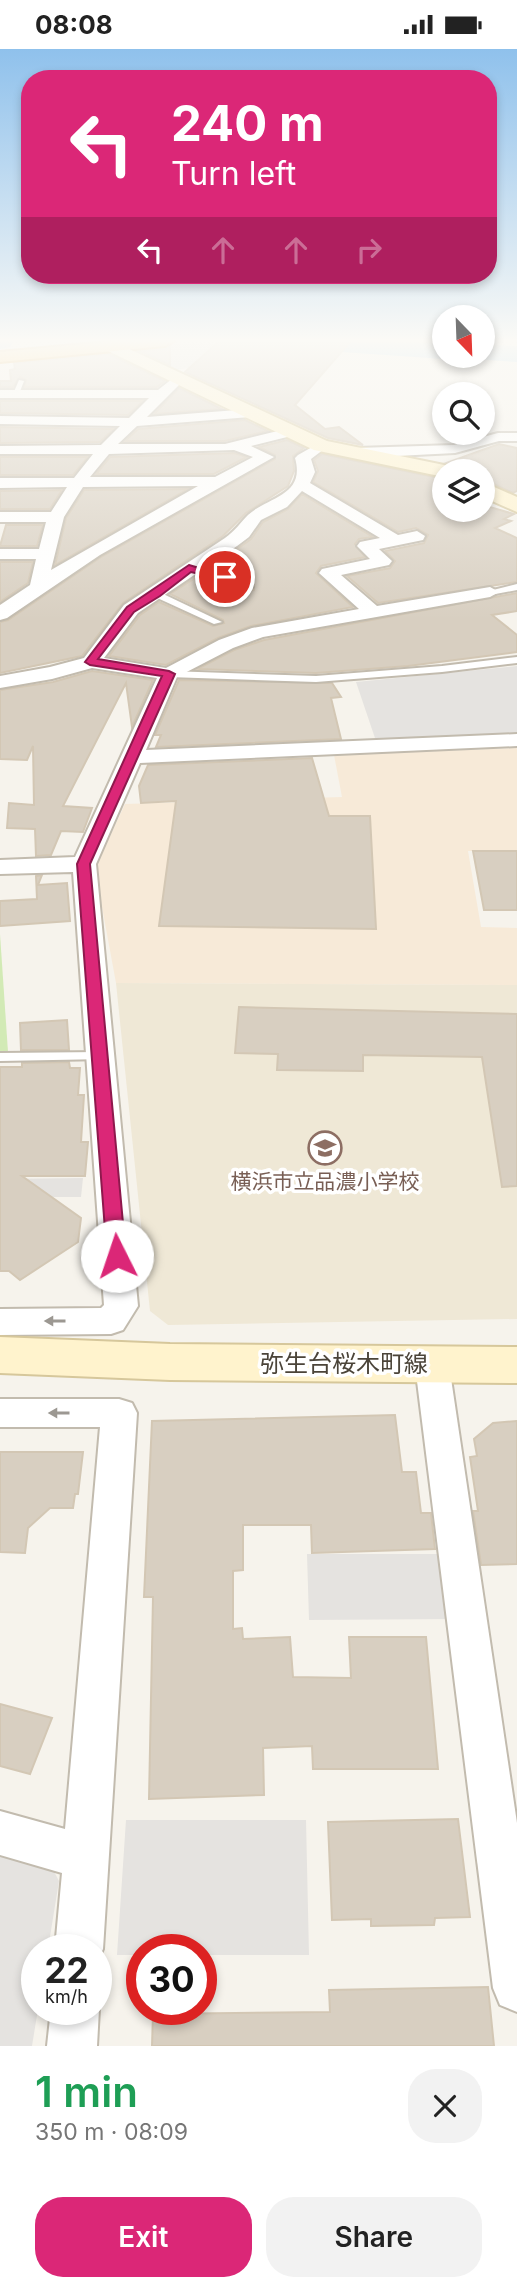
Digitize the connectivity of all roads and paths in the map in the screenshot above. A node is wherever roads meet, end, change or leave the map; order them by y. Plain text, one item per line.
1 (119, 434) edge
2 (282, 434) edge
3 (295, 434) edge
4 (517, 437) edge
5 (237, 446) junction
6 (321, 446) junction
7 (0, 450) edge
8 (104, 450) junction
9 (356, 453) junction
10 (432, 469) edge
11 (220, 481) junction
12 (0, 482) edge
13 (78, 483) junction
14 (301, 484) junction
15 (495, 495) edge
16 (517, 505) edge
17 (0, 517) edge
18 (56, 517) junction
19 (417, 536) dead end
20 (395, 540) junction
21 (0, 554) edge
22 (48, 554) junction
23 (189, 568) junction
24 (249, 587) dead end
25 (517, 587) edge
26 (32, 591) junction
27 (489, 592) joint
28 (156, 594) junction
29 (0, 595) edge
30 (372, 611) junction
31 (0, 614) edge
32 (217, 622) dead end
33 (517, 660) edge
34 (90, 662) junction
35 (169, 674) junction
36 (0, 682) edge
37 (517, 740) edge
38 (131, 757) junction
39 (83, 864) junction
40 (0, 867) edge
41 (101, 1056) junction
42 (0, 1057) edge
43 (0, 1322) edge
44 (0, 1355) edge
45 (170, 1362) junction
46 (432, 1365) junction
47 (517, 1365) edge
48 (0, 1372) edge
49 (0, 1413) edge
50 (0, 1833) edge
51 (85, 1857) junction
52 (80, 1934) edge
53 (517, 1988) edge
54 (74, 2025) edge
55 (72, 2046) edge

1 - 8 street
2 - 5 street
3 - 6 street
4 - 9 street
5 - 8 street
5 - 11 street
6 - 9 street
6 - 14 street
7 - 8 street
8 - 13 street
9 - 10 street
11 - 13 street
11 - 26 street
12 - 13 street
13 - 18 street
14 - 20 street
14 - 23 street
15 - 16 street
17 - 18 street
18 - 22 street
19 - 20 street
20 - 30 street
21 - 22 street
22 - 26 street
23 - 24 lane
23 - 28 street
25 - 27 lane
26 - 29 street
26 - 31 street
27 - 30 street
28 - 32 lane
28 - 34 street
30 - 35 street
33 - 35 lane
34 - 35 street
34 - 36 street
35 - 38 street
37 - 38 street
38 - 39 street
39 - 40 street
39 - 41 street
41 - 42 lane
41 -> 43 street
44 - 45 street, 弥生台桜木町線
45 - 46 street, 弥生台桜木町線
45 - 48 street, 弥生台桜木町線
46 - 47 street, 弥生台桜木町線
46 - 53 street
51 -> 49 street
50 - 51 street
51 - 52 street
54 - 55 street

